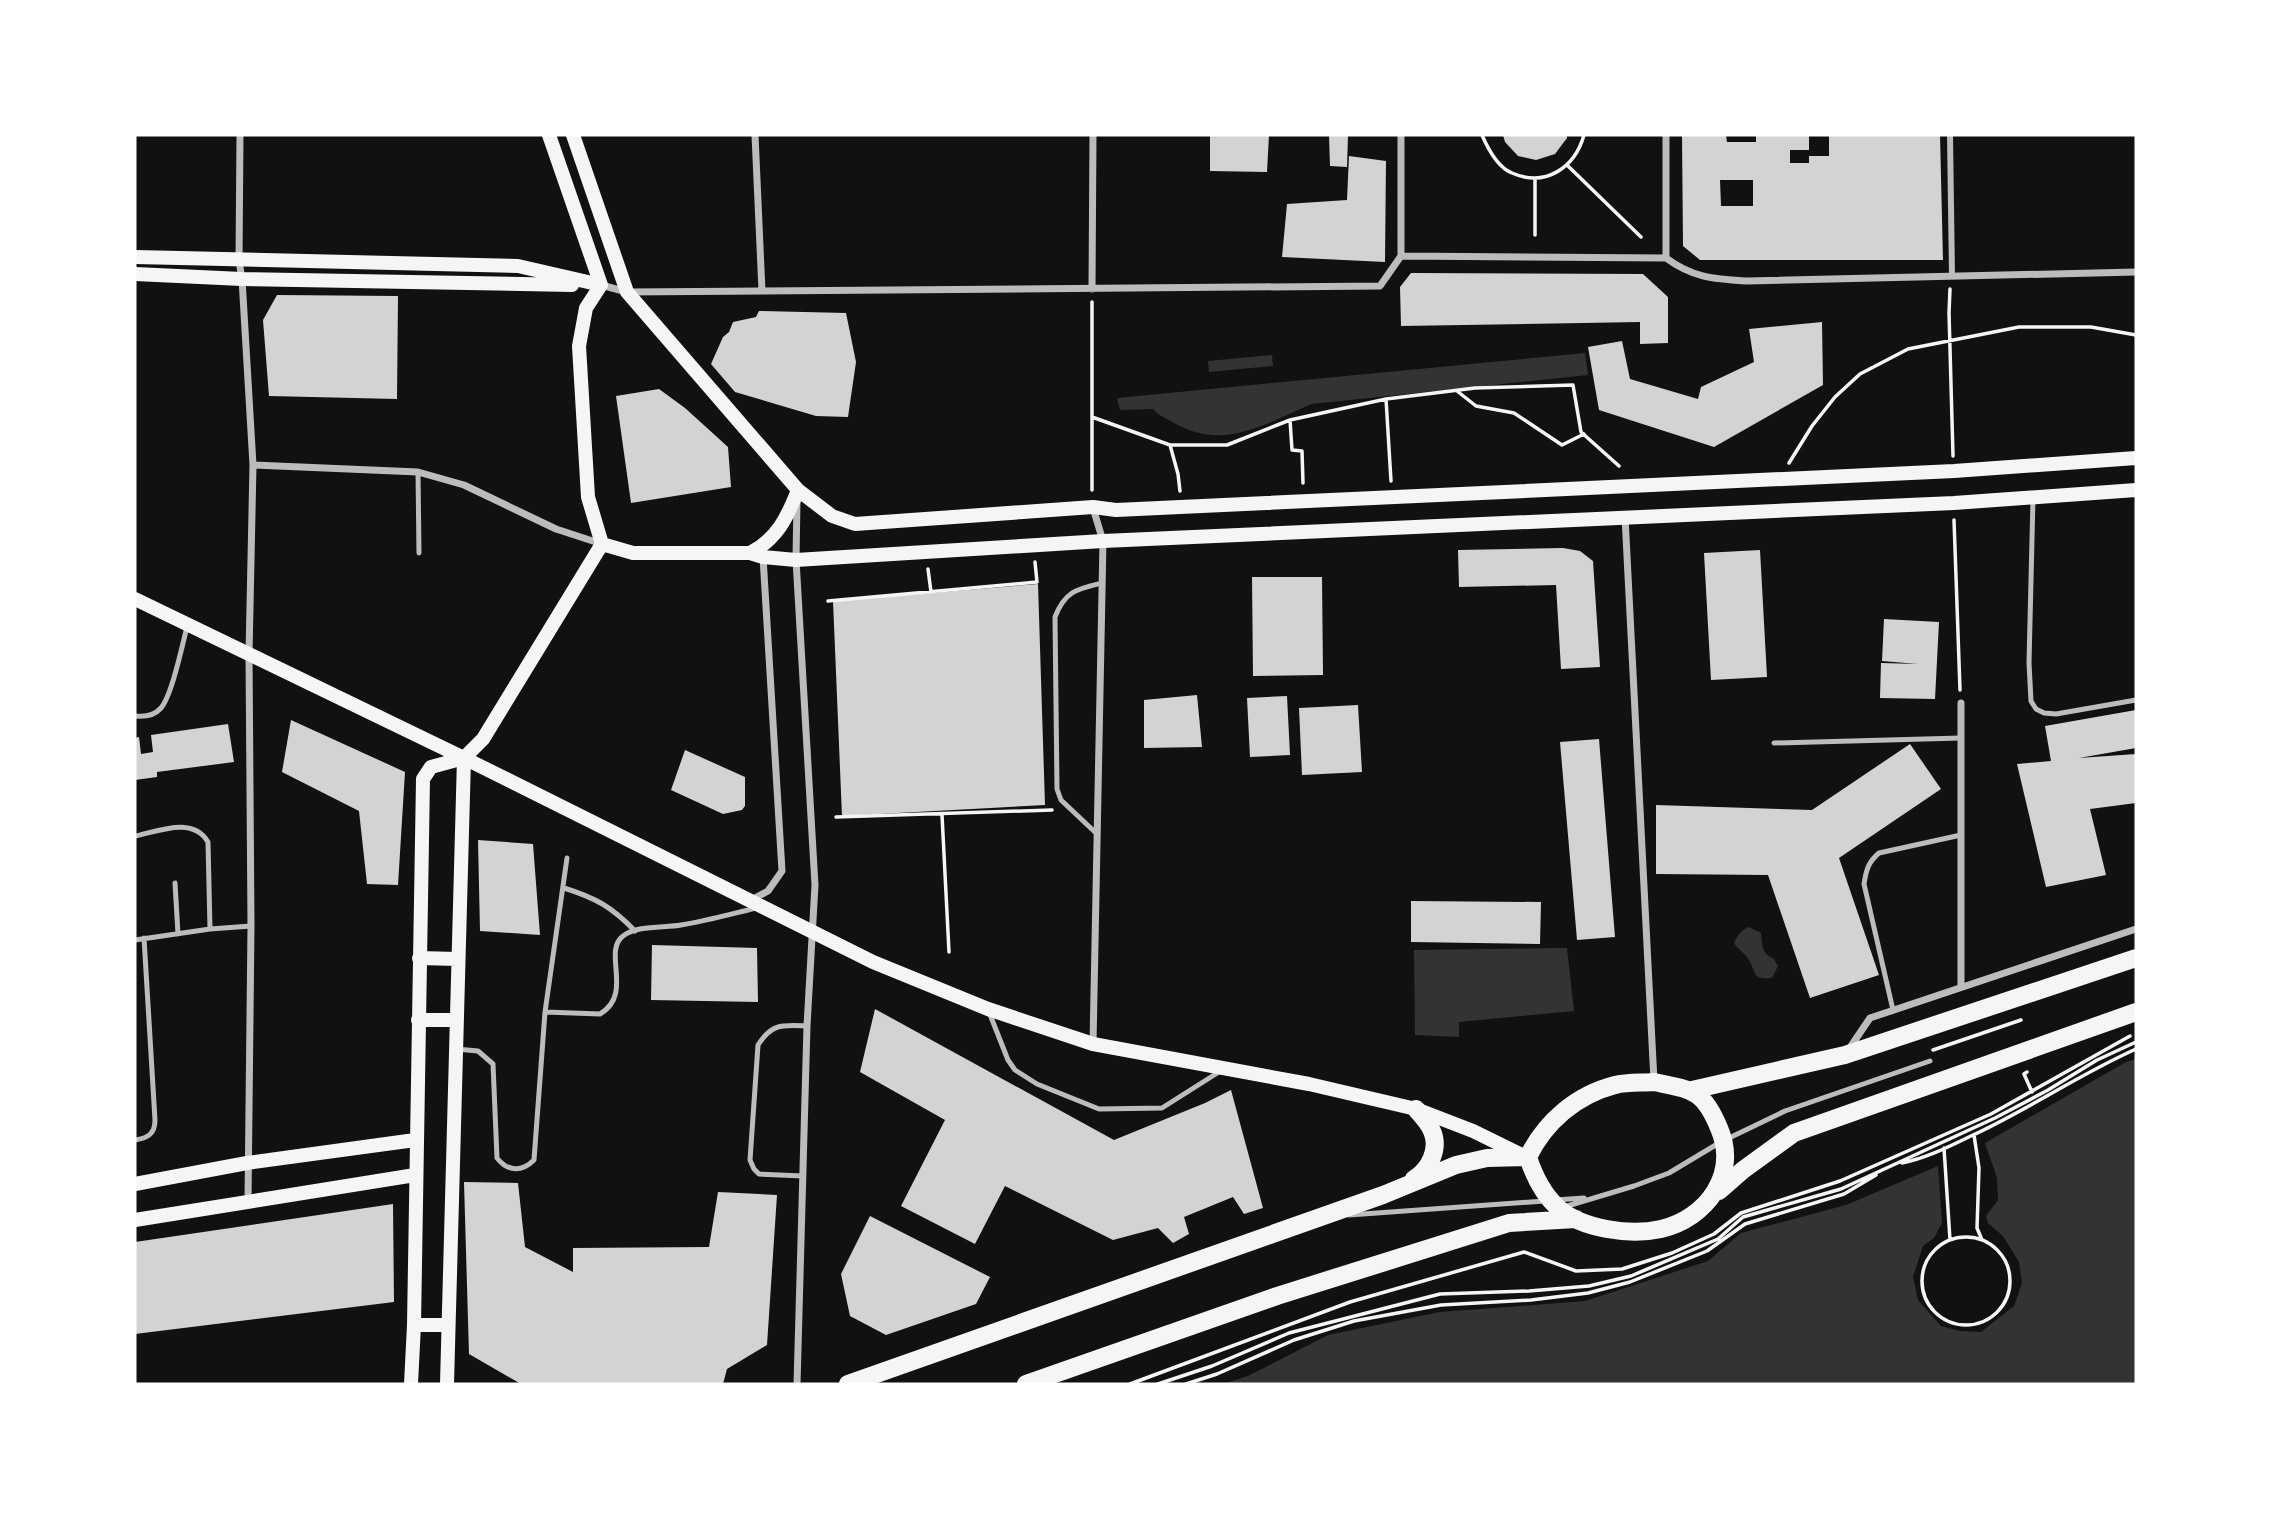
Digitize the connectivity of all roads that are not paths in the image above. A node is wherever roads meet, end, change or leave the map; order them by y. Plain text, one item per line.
1 (240, 135) edge
2 (549, 135) edge
3 (573, 135) edge
4 (755, 135) edge
5 (1093, 135) edge
6 (1401, 135) edge
7 (1666, 135) edge
8 (1950, 135) edge
9 (1401, 256) junction
10 (135, 257) edge
11 (1666, 258) junction
12 (239, 261) junction
13 (2136, 272) edge
14 (135, 274) edge
15 (1952, 276) junction
16 (242, 279) junction
17 (601, 285) junction
18 (1092, 289) junction
19 (762, 291) junction
20 (626, 292) junction
21 (2136, 458) edge
22 (253, 466) junction
23 (418, 472) junction
24 (798, 490) junction
25 (2136, 490) edge
26 (2033, 498) junction
27 (1093, 507) junction
28 (1625, 517) junction
29 (1103, 541) junction
30 (601, 544) junction
31 (419, 553) dead end
32 (756, 555) junction
33 (796, 560) junction
34 (1102, 583) junction
35 (135, 599) edge
36 (188, 624) junction
37 (249, 654) junction
38 (2136, 700) edge
39 (1961, 703) road end
40 (135, 716) edge
41 (1961, 738) junction
42 (1774, 743) dead end
43 (464, 758) junction
44 (1097, 834) junction
45 (1961, 835) junction
46 (135, 836) edge
47 (567, 858) dead end
48 (174, 883) dead end
49 (564, 888) junction
50 (756, 904) junction
51 (251, 926) junction
52 (210, 929) junction
53 (2136, 929) edge
54 (635, 931) junction
55 (811, 932) junction
56 (178, 933) junction
57 (144, 938) junction
58 (135, 940) edge
59 (419, 958) junction
60 (2136, 958) edge
61 (457, 959) junction
62 (1961, 986) junction
63 (988, 1009) junction
64 (1893, 1010) junction
65 (545, 1012) junction
66 (2136, 1012) edge
67 (418, 1020) junction
68 (455, 1020) junction
69 (807, 1026) junction
70 (1093, 1044) junction
71 (454, 1049) junction
72 (1845, 1055) junction
73 (1930, 1061) dead end
74 (1225, 1068) junction
75 (1654, 1082) junction
76 (1692, 1090) junction
77 (1416, 1108) junction
78 (135, 1140) edge
79 (415, 1140) junction
80 (1725, 1140) junction
81 (1528, 1157) junction
82 (247, 1163) junction
83 (415, 1175) junction
84 (803, 1176) junction
85 (135, 1184) edge
86 (1406, 1184) junction
87 (1714, 1196) junction
88 (1594, 1197) junction
89 (248, 1200) junction
90 (1555, 1204) junction
91 (1318, 1217) junction
92 (1576, 1219) junction
93 (135, 1220) edge
94 (1509, 1223) junction
95 (414, 1325) junction
96 (448, 1325) junction
97 (411, 1384) edge
98 (447, 1384) edge
99 (797, 1384) edge
100 (848, 1384) edge
101 (1026, 1384) edge

1 - 12 street
2 - 17 main road
3 - 20 main road
4 - 19 street
5 - 18 street
6 - 9 street
7 - 11 street
8 - 15 street
9 - 11 street
9 - 18 street
10 - 12 main road
11 - 15 street
12 - 16 street
12 - 17 main road
13 - 15 street
14 - 16 main road
16 - 17 main road
16 - 22 street
17 - 20 street
17 - 30 main road
18 - 19 street
19 - 20 street
20 - 24 main road
21 - 27 main road
22 - 23 street
22 - 37 street
23 - 30 street
23 - 31 lane
24 - 27 main road
24 - 32 main road
24 - 33 street
25 - 26 main road
26 - 28 main road
26 - 38 lane
27 - 29 street
28 - 29 main road
28 - 75 street
29 - 33 main road
29 - 34 street
30 - 32 main road
30 - 43 main road
32 - 33 main road
32 - 50 street
33 - 55 street
34 - 44 street
34 - 44 lane
35 - 36 main road
36 - 37 main road
36 - 40 lane
37 - 43 main road
37 - 51 street
39 - 41 street
41 - 42 lane
41 - 45 street
43 - 50 main road
43 - 59 main road
43 - 61 main road
44 - 70 street
45 - 62 street
45 - 64 lane
46 - 52 lane
47 - 49 lane
48 - 56 lane
49 - 54 lane
49 - 65 lane
50 - 54 lane
50 - 55 main road
51 - 52 lane
51 - 82 street
52 - 56 lane
53 - 62 street
54 - 65 lane
55 - 63 main road
55 - 69 street
56 - 57 lane
57 - 58 lane
57 - 78 lane
59 - 61 main road
59 - 67 main road
60 - 72 main road
61 - 68 main road
62 - 64 street
63 - 70 main road
63 - 74 lane
64 - 72 street
65 - 71 lane
66 - 87 main road
67 - 68 main road
67 - 79 main road
68 - 71 main road
69 - 84 street
69 - 84 lane
70 - 74 main road
71 - 96 main road
72 - 76 main road
73 - 80 lane
74 - 77 main road
75 - 76 main road
75 - 81 main road
76 - 80 main road
77 - 81 main road
77 - 86 main road
79 - 82 main road
79 - 83 main road
80 - 87 main road
80 - 88 lane
81 - 86 main road
81 - 90 main road
82 - 85 main road
82 - 89 street
83 - 89 main road
83 - 95 main road
84 - 99 street
86 - 91 main road
87 - 92 main road
88 - 90 lane
88 - 90 lane
89 - 93 main road
90 - 91 lane
90 - 92 main road
90 - 94 lane
91 - 100 main road
92 - 94 main road
94 - 101 main road
95 - 96 main road
95 - 97 main road
96 - 98 main road

